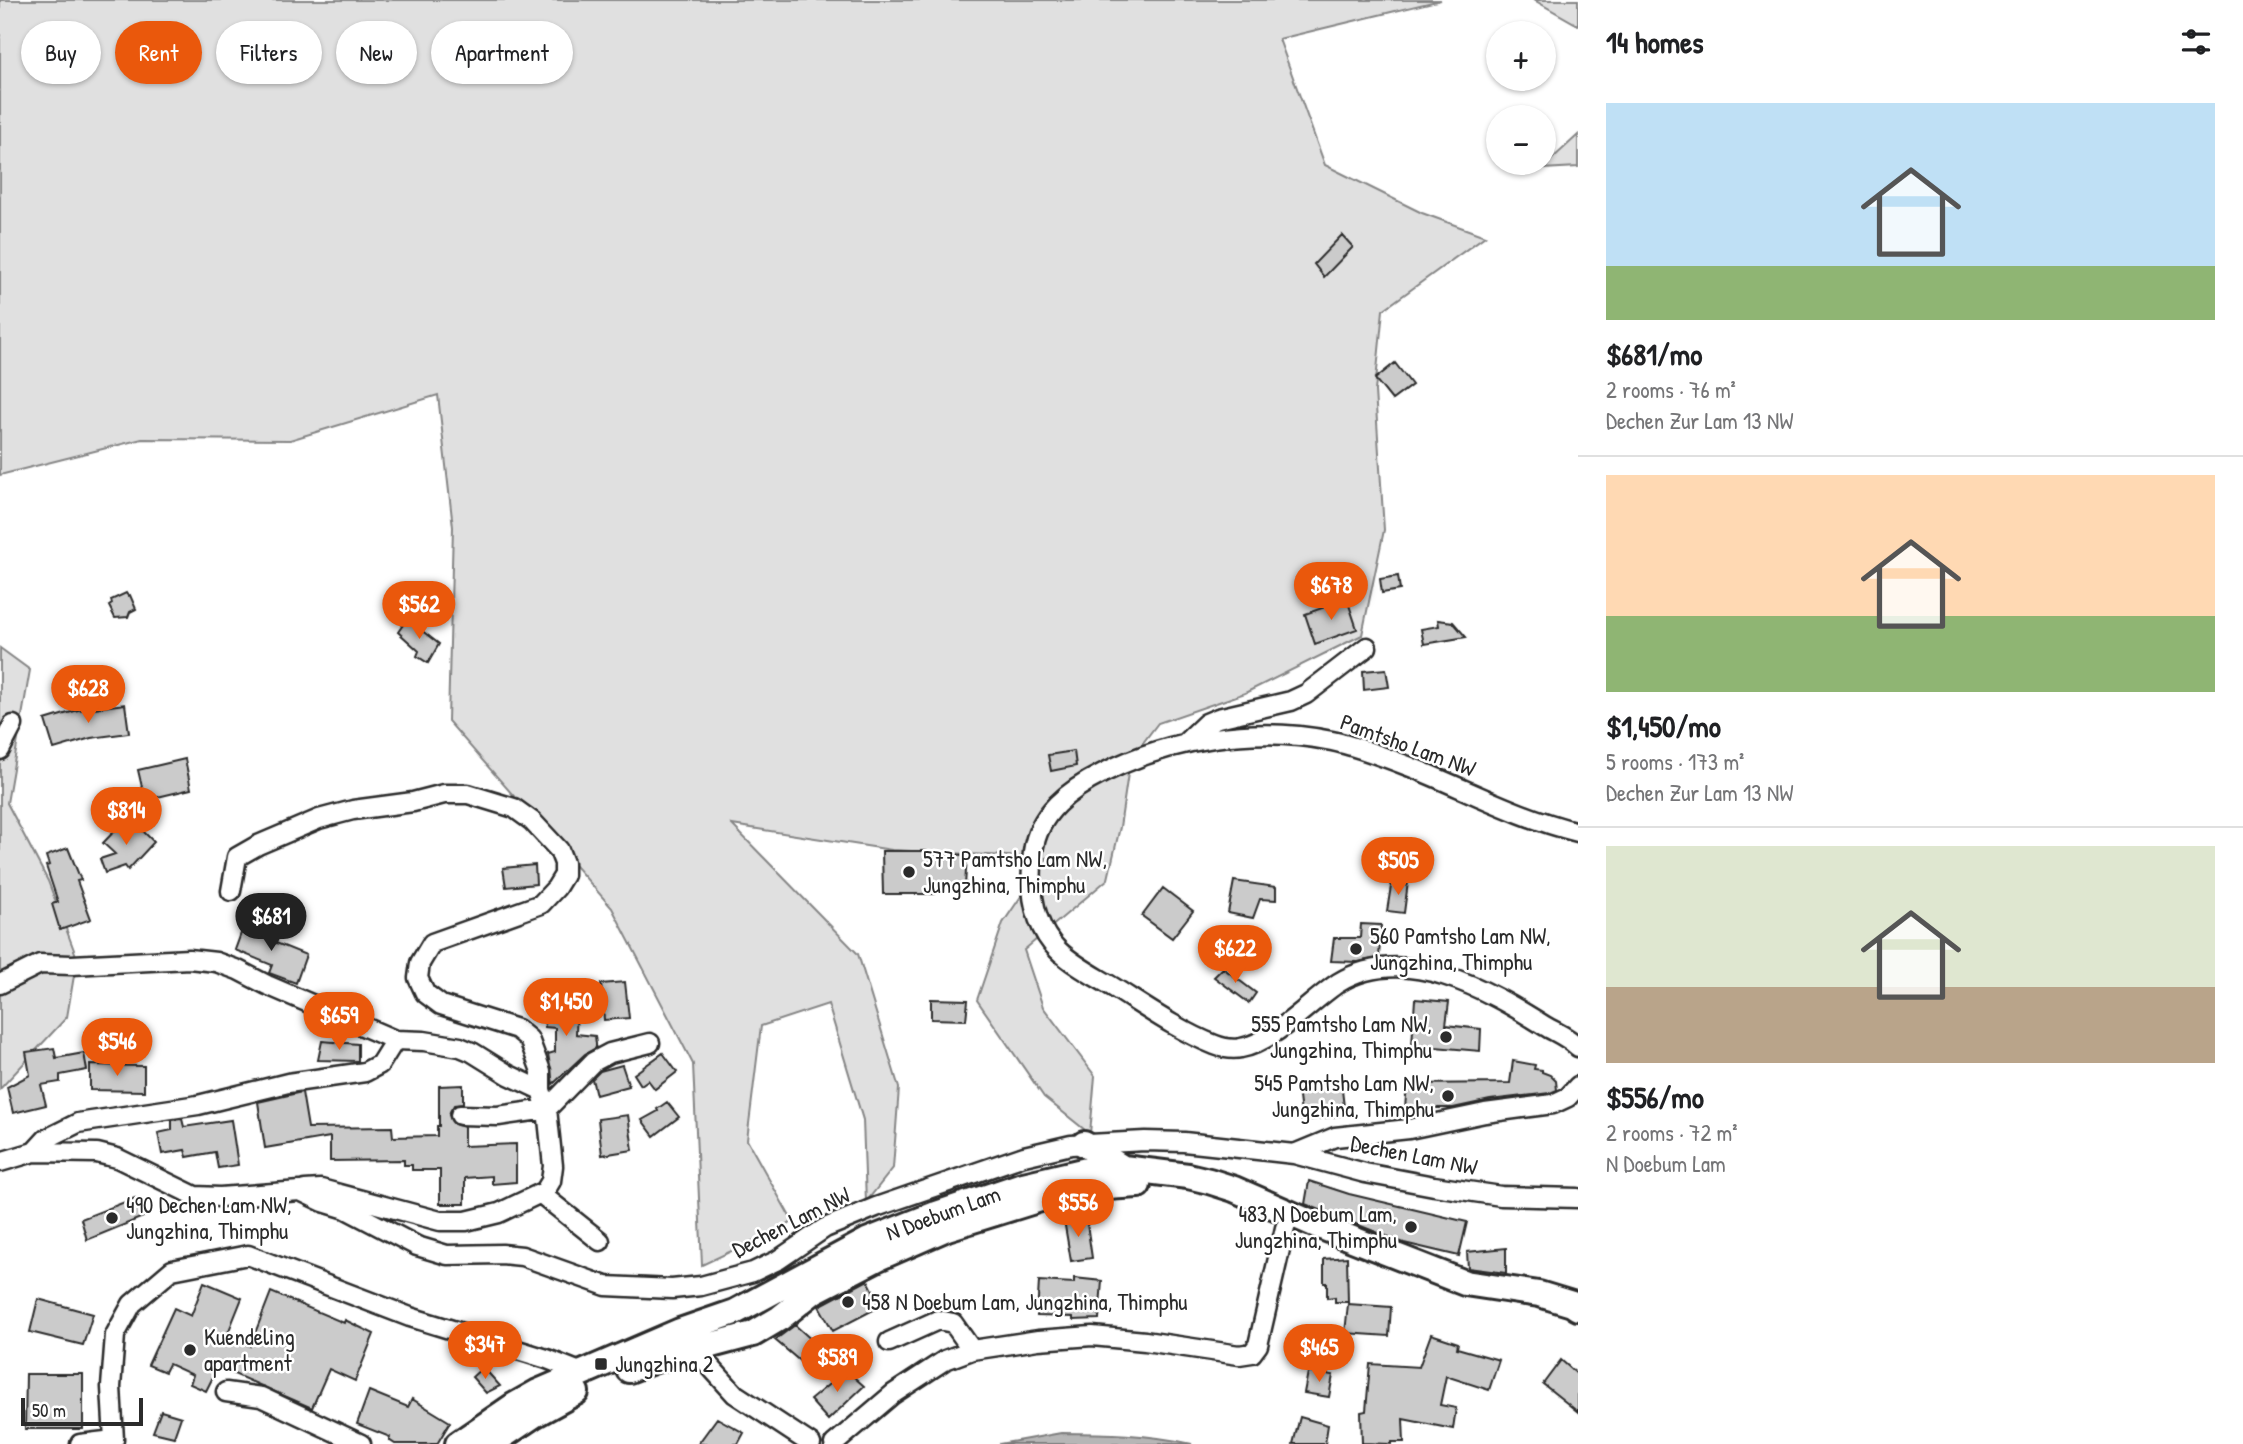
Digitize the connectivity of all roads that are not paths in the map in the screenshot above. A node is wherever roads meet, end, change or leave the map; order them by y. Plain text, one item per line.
1 (1367, 648) dead end
2 (13, 725) dead end
3 (1186, 742) junction
4 (0, 750) edge
5 (1578, 832) edge
6 (231, 891) dead end
7 (0, 984) edge
8 (395, 1040) junction
9 (650, 1043) dead end
10 (1578, 1047) edge
11 (1578, 1086) edge
12 (541, 1090) junction
13 (547, 1110) junction
14 (460, 1115) dead end
15 (1084, 1144) junction
16 (34, 1152) junction
17 (1294, 1154) junction
18 (7, 1160) edge
19 (1123, 1168) junction
20 (0, 1174) edge
21 (300, 1191) junction
22 (541, 1194) junction
23 (1578, 1198) edge
24 (1285, 1227) junction
25 (600, 1241) dead end
26 (1578, 1308) edge
27 (1578, 1328) edge
28 (686, 1340) junction
29 (889, 1342) dead end
30 (972, 1350) junction
31 (585, 1374) junction
32 (226, 1392) dead end
33 (116, 1442) edge
34 (80, 1444) edge
35 (360, 1444) edge
36 (458, 1444) edge
37 (491, 1444) edge
38 (811, 1444) edge
39 (834, 1444) edge

1 - 3 street
2 - 4 street
3 - 5 street, Pamtsho Lam NW
3 - 10 street, Pamtsho Lam NW
6 - 12 street
7 - 8 street
8 - 12 street
8 - 16 street
9 - 13 street
11 - 17 street
12 - 13 street
13 - 14 street
13 - 22 street
15 - 17 street, Dechen Lam NW
15 - 19 main road
15 - 21 street, Dechen Lam NW
16 - 18 street, Dechen Lam NW
16 - 21 street, Dechen Lam NW
17 - 23 street, Dechen Lam NW
18 - 20 street
19 - 26 main road, N Doebum Lam
19 - 28 main road, N Doebum Lam
21 - 22 street
22 - 25 street
24 - 27 main road, N Doebum Lam
24 - 28 main road, N Doebum Lam
24 - 30 street
28 - 31 main road, N Doebum Lam
28 - 37 main road, N Doebum Lam
28 - 38 street
29 - 30 street
30 - 39 street
31 - 33 street
31 - 36 main road, N Doebum Lam
32 - 35 street
33 - 34 street

